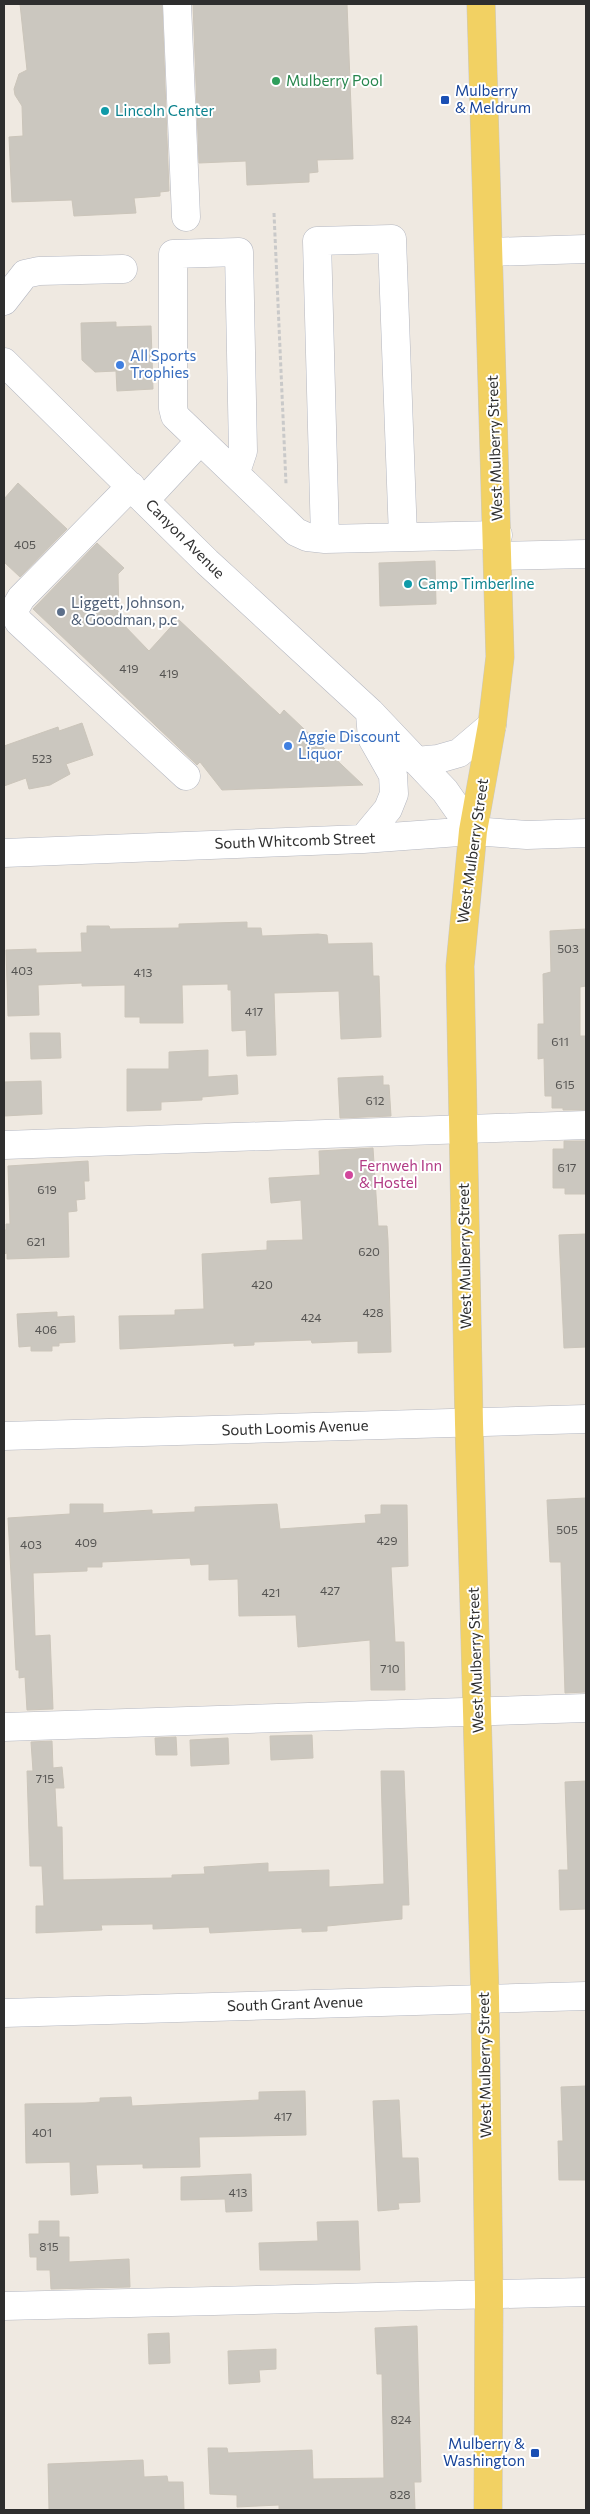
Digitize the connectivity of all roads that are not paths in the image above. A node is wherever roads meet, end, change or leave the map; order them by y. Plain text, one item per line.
1 (177, 4) edge
2 (481, 4) edge
3 (186, 217) dead end
4 (586, 249) edge
5 (489, 252) junction
6 (123, 270) dead end
7 (4, 302) edge
8 (4, 362) edge
9 (199, 442) junction
10 (236, 472) junction
11 (138, 493) junction
12 (403, 538) junction
13 (325, 539) junction
14 (498, 546) junction
15 (586, 554) edge
16 (370, 712) junction
17 (492, 725) junction
18 (416, 761) junction
19 (186, 776) dead end
20 (474, 831) junction
21 (586, 833) edge
22 (364, 839) junction
23 (4, 853) edge
24 (586, 1125) edge
25 (462, 1128) junction
26 (4, 1146) edge
27 (586, 1419) edge
28 (469, 1423) junction
29 (4, 1436) edge
30 (586, 1708) edge
31 (478, 1711) junction
32 (4, 1727) edge
33 (586, 1996) edge
34 (484, 1998) junction
35 (4, 2013) edge
36 (586, 2292) edge
37 (489, 2296) junction
38 (4, 2306) edge
39 (488, 2510) edge

1 - 3 street
2 - 5 main road, West Mulberry Street
4 - 5 street
5 - 14 main road, West Mulberry Street
6 - 7 street
8 - 11 street, Canyon Avenue
9 - 10 street
9 - 10 street
9 - 11 street
10 - 13 street
11 - 16 street, Canyon Avenue
11 - 19 street
12 - 13 street
12 - 13 street
12 - 14 street
14 - 15 street
14 - 17 main road, West Mulberry Street
16 - 18 street, Canyon Avenue
16 - 22 street
17 - 18 street
17 - 20 main road, West Mulberry Street
18 - 20 street, Canyon Avenue
20 - 21 street, South Whitcomb Street
20 - 22 street, South Whitcomb Street
20 - 25 main road, West Mulberry Street
22 - 23 street, South Whitcomb Street
24 - 25 street
25 - 26 street
25 - 28 main road, West Mulberry Street
27 - 28 street, South Loomis Avenue
28 - 29 street, South Loomis Avenue
28 - 31 main road, West Mulberry Street
30 - 31 street
31 - 32 street
31 - 34 main road, West Mulberry Street
33 - 34 street, South Grant Avenue
34 - 35 street, South Grant Avenue
34 - 37 main road, West Mulberry Street
36 - 37 street
37 - 38 street
37 - 39 main road, West Mulberry Street

